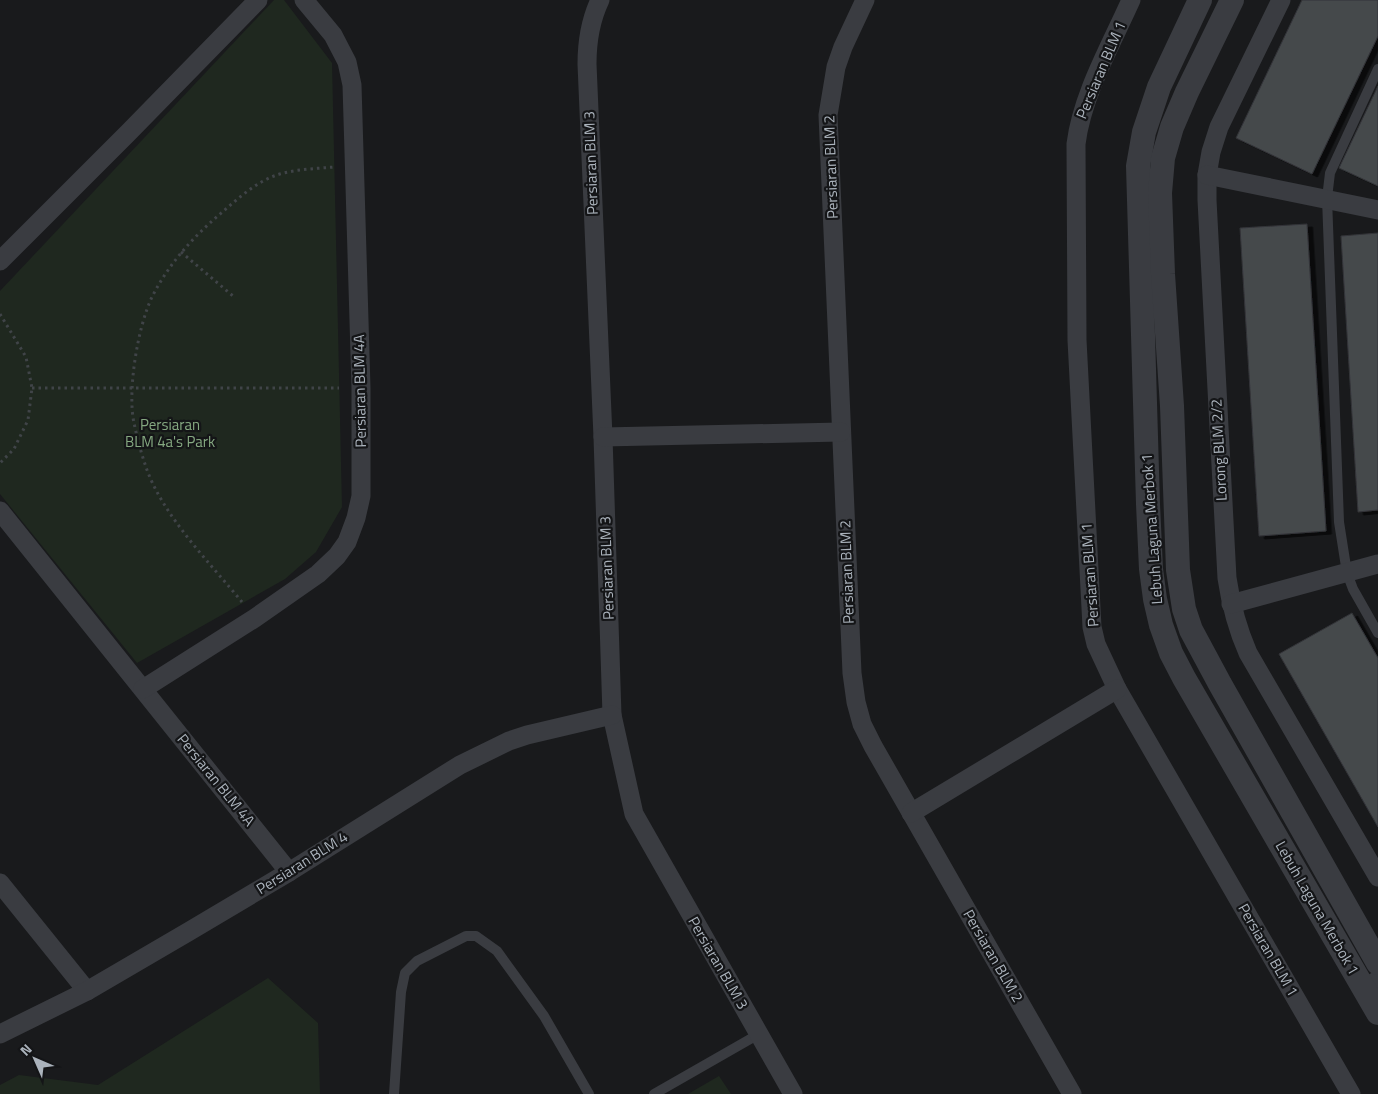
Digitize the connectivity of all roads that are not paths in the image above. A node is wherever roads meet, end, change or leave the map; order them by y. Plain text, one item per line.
1 (258, 0) edge
2 (304, 0) edge
3 (600, 0) edge
4 (865, 0) edge
5 (1131, 0) edge
6 (1200, 0) edge
7 (1232, 0) edge
8 (1280, 0) edge
9 (1378, 69) edge
10 (1207, 175) junction
11 (1327, 198) junction
12 (1378, 210) edge
13 (0, 261) edge
14 (841, 432) junction
15 (603, 437) junction
16 (0, 511) edge
17 (1378, 564) edge
18 (1347, 573) junction
19 (1231, 604) junction
20 (1378, 632) edge
21 (143, 689) junction
22 (1117, 689) junction
23 (612, 715) junction
24 (911, 813) junction
25 (288, 872) junction
26 (1378, 877) edge
27 (0, 883) edge
28 (1378, 963) edge
29 (1371, 984) edge
30 (87, 991) junction
31 (1378, 1013) edge
32 (0, 1034) edge
33 (759, 1034) junction
34 (394, 1094) edge
35 (589, 1094) edge
36 (654, 1094) edge
37 (793, 1094) edge
38 (1072, 1094) edge
39 (1351, 1094) edge

1 - 13 street
2 - 21 street, Persiaran BLM 4A
3 - 15 street, Persiaran BLM 3
4 - 14 street, Persiaran BLM 2
5 - 22 street, Persiaran BLM 1
6 - 29 street, Lebuh Laguna Merbok 1
7 - 28 street, Lebuh Laguna Merbok 1
8 - 10 street, Lorong BLM 2/2
9 - 11 lane
10 - 11 street
10 - 19 street, Lorong BLM 2/2
11 - 12 street
11 - 18 lane
14 - 15 street
14 - 24 street, Persiaran BLM 2
15 - 23 street, Persiaran BLM 3
16 - 21 street, Persiaran BLM 4A
17 - 18 street
18 - 19 street
18 - 20 lane
19 - 26 street, Lorong BLM 2/2
21 - 25 street, Persiaran BLM 4A
22 - 24 street
22 - 39 street, Persiaran BLM 1
23 - 25 street, Persiaran BLM 4
23 - 33 street, Persiaran BLM 3
24 - 38 street, Persiaran BLM 2
25 - 30 street, Persiaran BLM 4
27 - 30 street
29 - 31 street, Lebuh Laguna Merbok 1
30 - 32 street, Persiaran BLM 4
33 - 36 lane
33 - 37 street, Persiaran BLM 3
34 - 35 lane

